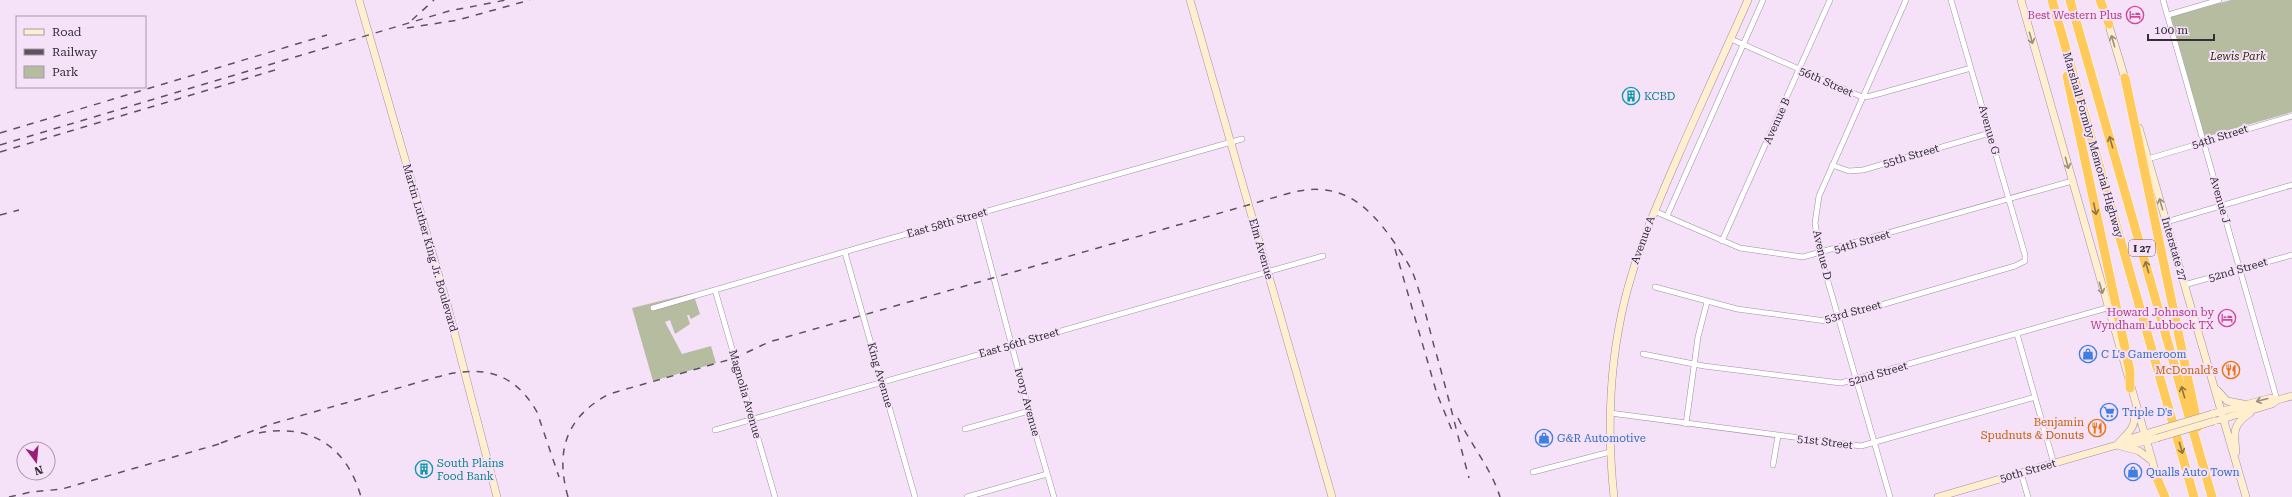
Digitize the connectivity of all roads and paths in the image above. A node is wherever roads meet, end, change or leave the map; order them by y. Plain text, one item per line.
1 (359, 0) edge
2 (1190, 0) edge
3 (1748, 0) edge
4 (1763, 0) edge
5 (1830, 0) edge
6 (1906, 0) edge
7 (1951, 0) edge
8 (2021, 0) edge
9 (2070, 0) edge
10 (2101, 0) edge
11 (2163, 0) edge
12 (2220, 0) edge
13 (2053, 3) edge
14 (2168, 15) junction
15 (2109, 24) joint
16 (1731, 39) junction
17 (1743, 44) junction
18 (1971, 68) junction
19 (1800, 70) junction
20 (2125, 78) junction
21 (1862, 97) junction
22 (2292, 116) edge
23 (1990, 133) junction
24 (1242, 139) dead end
25 (1230, 142) junction
26 (2203, 142) junction
27 (2148, 159) junction
28 (1832, 165) junction
29 (2072, 181) junction
30 (2292, 185) edge
31 (2009, 200) junction
32 (2221, 206) junction
33 (1654, 210) junction
34 (977, 214) junction
35 (1666, 216) junction
36 (2166, 222) junction
37 (1722, 241) junction
38 (845, 253) junction
39 (1820, 254) junction
40 (2292, 255) edge
41 (1323, 256) dead end
42 (2024, 261) joint
43 (2240, 269) junction
44 (1268, 272) junction
45 (2184, 285) junction
46 (1655, 287) dead end
47 (715, 290) junction
48 (1707, 302) junction
49 (653, 308) dead end
50 (2107, 308) junction
51 (1838, 318) junction
52 (2017, 334) junction
53 (1012, 345) junction
54 (1643, 354) dead end
55 (1694, 364) junction
56 (1856, 380) junction
57 (882, 382) junction
58 (2212, 382) junction
59 (2131, 391) junction
60 (2292, 396) edge
61 (2035, 397) junction
62 (2277, 400) junction
63 (2247, 404) junction
64 (2260, 408) junction
65 (1029, 411) junction
66 (2221, 411) junction
67 (1610, 414) junction
68 (2213, 418) junction
69 (752, 419) junction
70 (2223, 419) junction
71 (1686, 424) junction
72 (715, 430) dead end
73 (965, 430) dead end
74 (1778, 436) junction
75 (2145, 437) junction
76 (1874, 443) junction
77 (2120, 445) junction
78 (1610, 452) junction
79 (2152, 462) junction
80 (2054, 464) junction
81 (1773, 465) dead end
82 (1533, 472) dead end
83 (2239, 472) junction
84 (2021, 473) junction
85 (1048, 474) junction
86 (2156, 476) joint
87 (497, 497) edge
88 (775, 497) edge
89 (915, 497) edge
90 (967, 497) edge
91 (1054, 497) edge
92 (1332, 497) edge
93 (1614, 497) edge
94 (1890, 497) edge
95 (1938, 497) edge
96 (2028, 497) edge
97 (2163, 497) edge
98 (2194, 497) edge
99 (2212, 497) edge
100 (2246, 497) edge

1 - 87 main road, Martin Luther King Jr. Boulevard
2 - 25 main road, Elm Avenue
3 - 16 main road, Avenue A
4 - 17 street, Avenue A
5 - 19 street, Avenue B
6 - 21 street, Avenue D
7 - 18 street, Avenue G
8 -> 29 main road
99 -> 9 highway, Marshall Formby Memorial Highway / I 27
10 - 15 highway
11 - 14 street, Avenue J
12 - 14 street
13 -> 59 highway
13 -> 98 highway, Marshall Formby Memorial Highway / I 27
14 - 26 street, Avenue J
20 -> 15 main road, Interstate 27
16 - 17 street, 56th Street
16 - 33 main road, Avenue A
17 - 19 street, 56th Street
17 - 35 street, Avenue A
18 - 21 street, 56th Street
18 - 23 street, Avenue G
19 - 21 street, 56th Street
19 - 37 street, Avenue B
20 - 27 main road, Interstate 27
20 - 99 highway
21 - 28 street, Avenue D
22 - 26 street, 54th Street
23 - 28 street, 55th Street
23 - 31 street, Avenue G
24 - 25 street, East 58th Street
25 - 34 street, East 58th Street
25 - 44 main road, Elm Avenue
26 - 27 street, 54th Street
26 - 32 street, Avenue J
36 -> 27 main road, Interstate 27
28 - 39 street, Avenue D
29 - 31 street, 54th Street
29 -> 50 main road
30 - 32 street
31 - 39 street, 54th Street
31 - 42 street, Avenue G
32 - 36 street
32 - 43 street, Avenue J
33 - 35 street, 54th Street
33 - 67 main road, Avenue A
34 - 38 street, East 58th Street
34 - 53 street, Ivory Avenue
35 - 37 street, 54th Street
36 - 45 main road, Interstate 27
37 - 39 street, 54th Street
38 - 47 street, East 58th Street
38 - 57 street, King Avenue
39 - 51 street, Avenue D
40 - 43 street, 52nd Street
41 - 44 street, East 56th Street
42 - 51 street, 53rd Street
43 - 45 street, 52nd Street
43 - 62 street, Avenue J
44 - 53 street, East 56th Street
44 - 92 main road, Elm Avenue
45 - 58 main road, Interstate 27
46 - 48 street, 53rd Street
47 - 49 street, East 58th Street
47 - 69 street, Magnolia Avenue
48 - 51 street, 53rd Street
48 - 55 street
50 - 52 street, 52nd Street
50 - 59 main road
51 - 56 street, Avenue D
52 - 56 street, 52nd Street
52 - 61 street
53 - 57 street, East 56th Street
53 - 65 street, Ivory Avenue
54 - 55 street, 52nd Street
55 - 56 street, 52nd Street
55 - 71 street
56 - 76 street, Avenue D
57 - 69 street, East 56th Street
57 - 89 street, King Avenue
58 - 63 main road
58 - 66 main road, Interstate 27
59 - 75 main road
59 - 77 main road
60 - 62 main road, 50th Street
61 - 76 street, 51st Street
61 - 80 street
62 -> 63 main road, 50th Street
62 - 64 main road, 50th Street
63 - 66 main road, 50th Street
64 - 70 main road, 50th Street
64 - 83 main road
65 - 73 street
65 - 85 street, Ivory Avenue
66 - 68 main road, 50th Street
66 - 70 main road, Interstate 27
67 - 71 street, 51st Street
67 - 78 main road, Avenue A
68 - 70 main road, 50th Street
68 - 75 main road, 50th Street, bridge
69 - 72 street, East 56th Street
69 - 88 street, Magnolia Avenue
70 - 83 main road, Interstate 27
71 - 74 street, 51st Street
74 - 76 street, 51st Street
74 - 81 street
75 - 77 main road, 50th Street
75 - 79 main road
76 - 94 street, Avenue D
77 - 79 main road
77 - 80 main road, 50th Street
78 - 82 street
78 - 93 main road, Avenue A
79 - 86 main road
80 - 84 main road, 50th Street
83 - 100 main road, Interstate 27
84 - 95 main road, 50th Street
84 - 96 street
85 - 90 street
85 - 91 street, Ivory Avenue
86 - 97 highway

